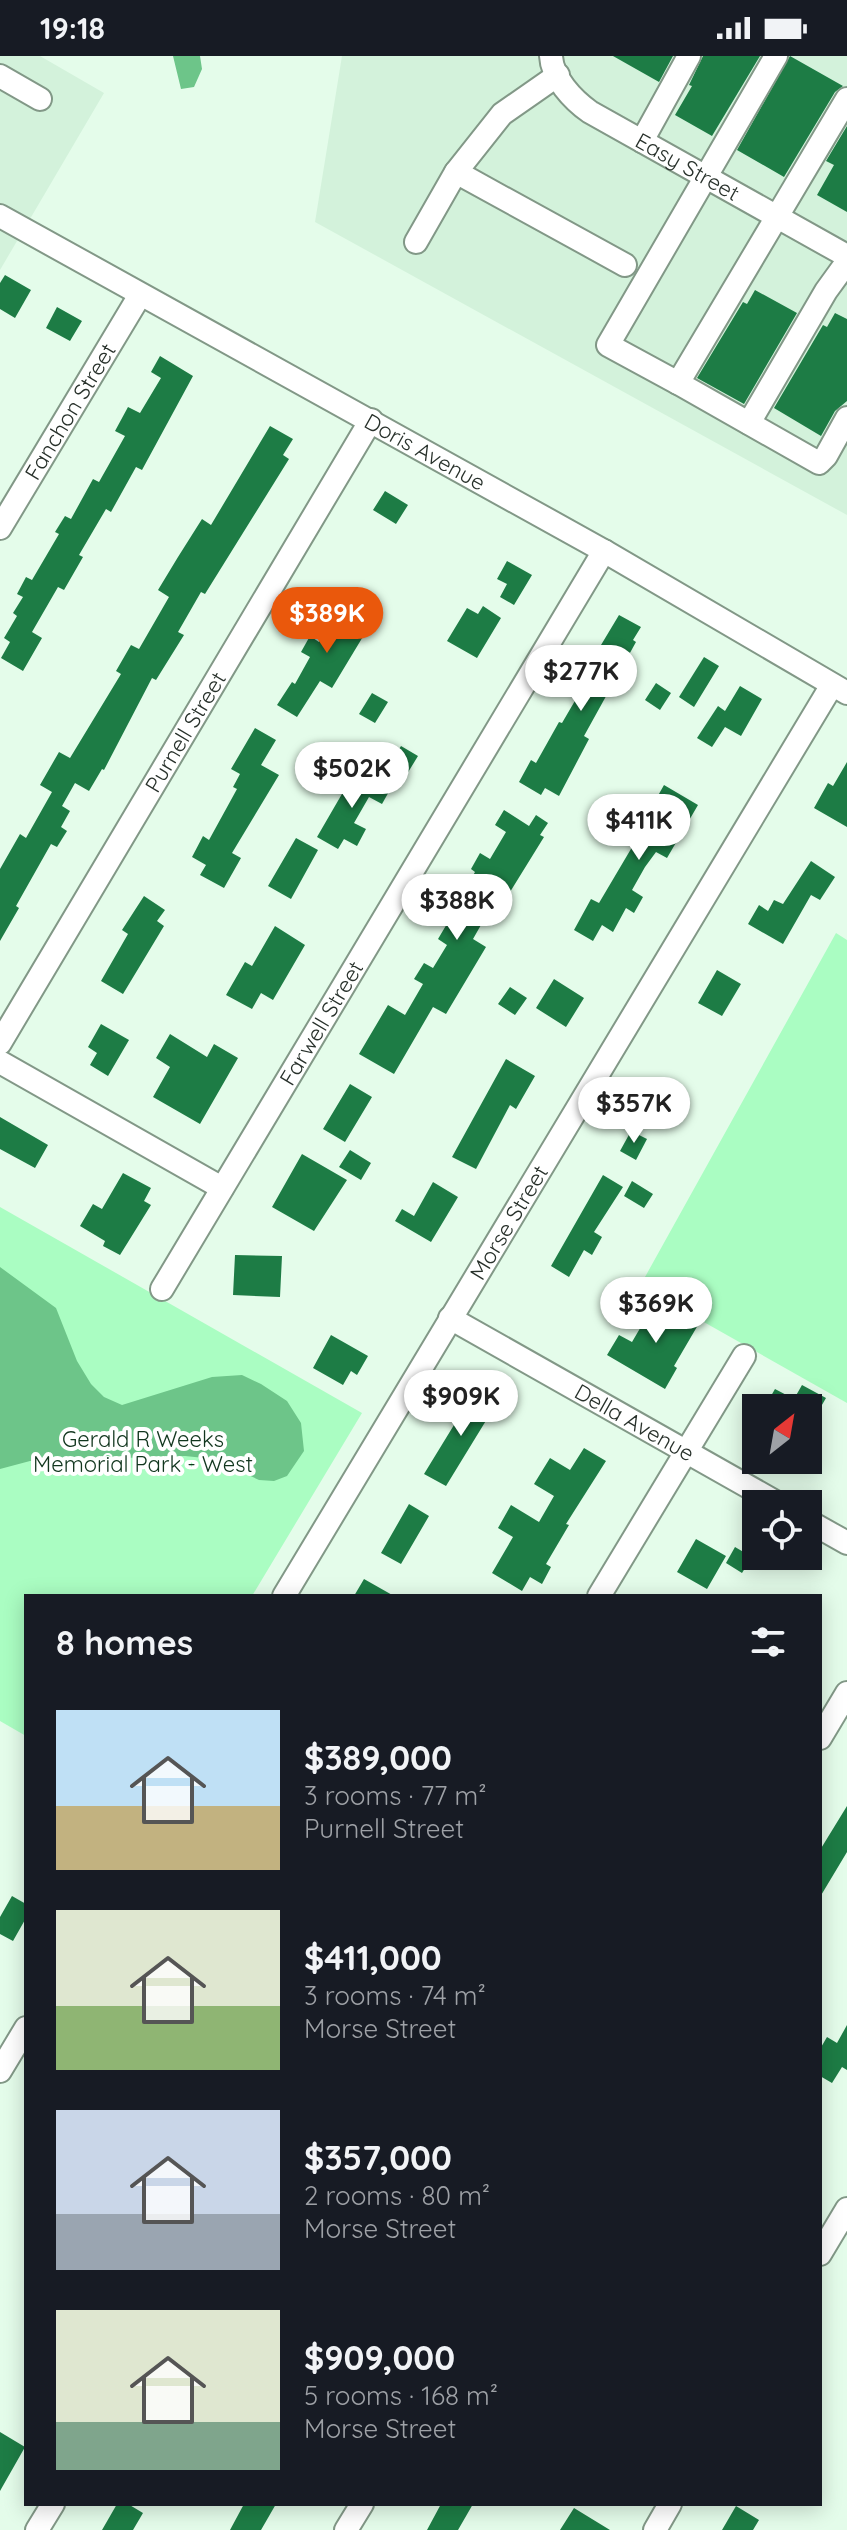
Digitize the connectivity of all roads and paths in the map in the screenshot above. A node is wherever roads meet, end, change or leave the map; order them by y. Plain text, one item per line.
1 (689, 56) edge
2 (776, 56) edge
3 (555, 66) edge
4 (0, 76) edge
5 (40, 99) dead end
6 (847, 99) edge
7 (642, 141) junction
8 (456, 172) junction
9 (705, 177) junction
10 (0, 216) edge
11 (777, 217) junction
12 (416, 242) dead end
13 (847, 259) edge
14 (625, 265) dead end
15 (140, 295) junction
16 (678, 383) junction
17 (847, 418) edge
18 (371, 420) junction
19 (749, 423) junction
20 (0, 528) edge
21 (604, 551) junction
22 (840, 689) edge
23 (0, 1043) edge
24 (0, 1062) edge
25 (222, 1188) junction
26 (162, 1289) dead end
27 (450, 1318) junction
28 (744, 1356) dead end
29 (687, 1451) junction
30 (755, 1490) edge
31 (822, 1529) edge
32 (847, 1543) edge
33 (285, 1594) edge
34 (600, 1594) edge
35 (847, 1693) edge
36 (822, 1735) edge
37 (24, 2031) edge
38 (0, 2071) edge
39 (847, 2209) edge
40 (822, 2251) edge
41 (52, 2506) edge
42 (361, 2506) edge
43 (669, 2506) edge
44 (37, 2530) edge
45 (346, 2530) edge
46 (655, 2530) edge

1 - 7 street
2 - 9 street
3 - 7 street, Easy Street
3 - 8 street
4 - 5 street
6 - 11 street
7 - 9 street, Easy Street
8 - 12 street
8 - 14 street
9 - 11 street, Easy Street
9 - 16 street
10 - 15 street, Doris Avenue
11 - 13 street, Easy Street
11 - 16 street
13 - 19 street
15 - 18 street, Doris Avenue
15 - 20 street, Fanchon Street
16 - 19 street
17 - 19 street
18 - 21 street, Doris Avenue
18 - 23 street, Purnell Street
21 - 22 street, Doris Avenue
21 - 25 street, Farwell Street
22 - 27 street, Morse Street
24 - 25 street
25 - 26 street, Farwell Street
27 - 29 street, Della Avenue
27 - 33 street, Morse Street
28 - 29 street
29 - 30 street, Della Avenue
29 - 34 street
31 - 32 street
35 - 36 street
37 - 38 street
39 - 40 street
41 - 44 street
42 - 45 street
43 - 46 street

